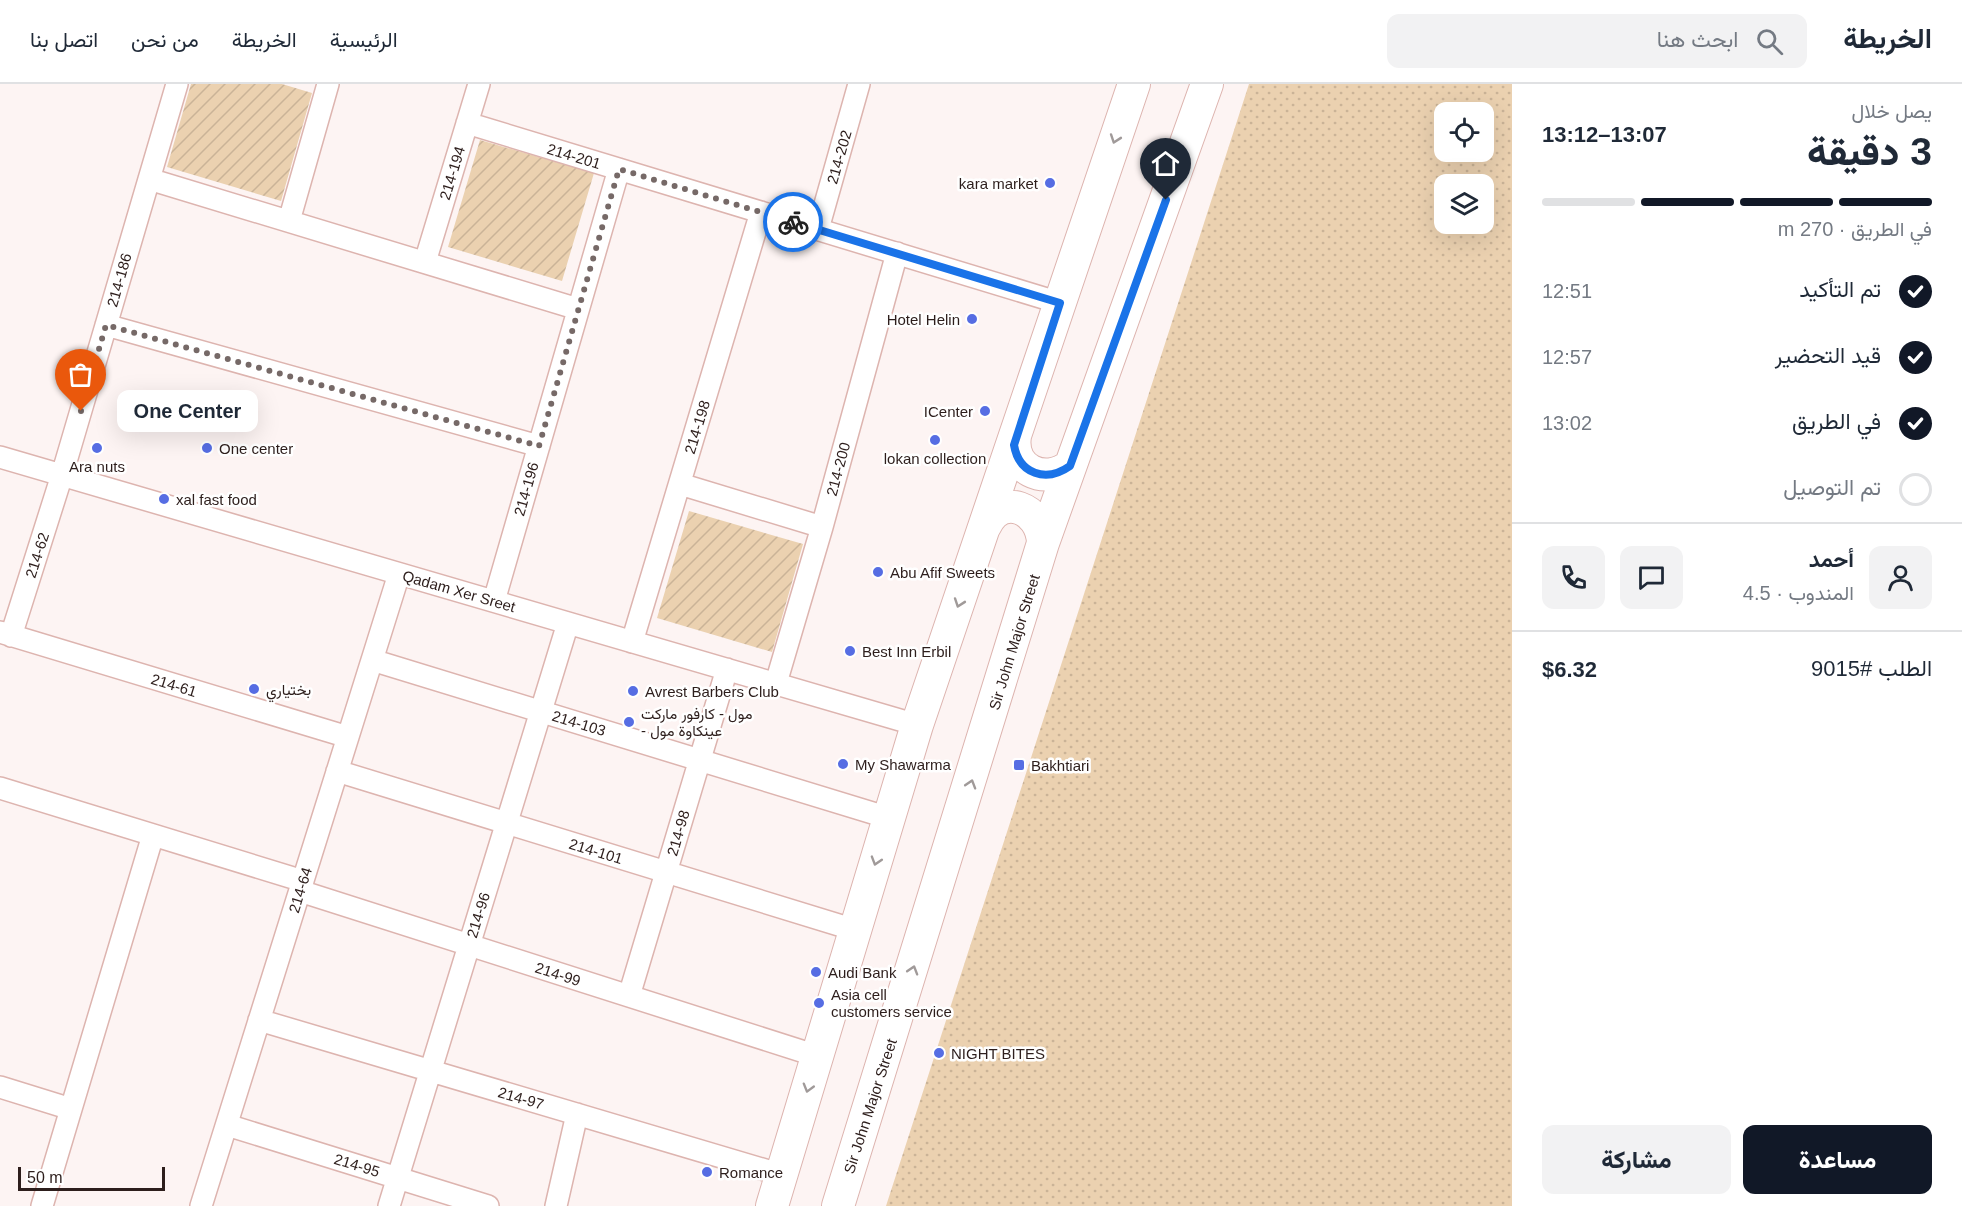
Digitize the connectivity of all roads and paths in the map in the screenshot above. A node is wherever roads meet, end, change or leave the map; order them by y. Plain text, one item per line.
1 (177, 84) edge
2 (328, 84) edge
3 (479, 84) edge
4 (859, 84) edge
5 (1134, 84) edge
6 (1207, 84) edge
7 (467, 123) junction
8 (619, 169) junction
9 (149, 179) junction
10 (761, 212) junction
11 (289, 221) junction
12 (818, 229) junction
13 (897, 253) junction
14 (425, 262) junction
15 (1060, 303) junction
16 (578, 309) junction
17 (106, 325) junction
18 (1015, 436) junction
19 (539, 446) junction
20 (0, 457) edge
21 (1070, 466) junction
22 (62, 475) junction
23 (680, 484) junction
24 (985, 526) junction
25 (822, 527) junction
26 (1043, 543) junction
27 (399, 574) junction
28 (494, 601) junction
29 (568, 623) junction
30 (6, 634) edge
31 (632, 642) junction
32 (372, 660) junction
33 (727, 669) junction
34 (776, 683) junction
35 (541, 712) junction
36 (917, 725) junction
37 (348, 737) junction
38 (700, 760) junction
39 (338, 771) junction
40 (0, 788) edge
41 (889, 818) junction
42 (507, 823) junction
43 (153, 835) junction
44 (667, 872) junction
45 (302, 886) junction
46 (855, 930) junction
47 (469, 945) junction
48 (630, 996) junction
49 (259, 1020) junction
50 (817, 1056) junction
51 (430, 1071) junction
52 (0, 1087) edge
53 (71, 1108) junction
54 (577, 1114) junction
55 (227, 1125) junction
56 (782, 1175) junction
57 (398, 1178) junction
58 (42, 1206) edge
59 (201, 1206) edge
60 (389, 1206) edge
61 (488, 1206) edge
62 (556, 1206) edge
63 (772, 1206) edge
64 (838, 1206) edge

1 - 9 street, 214-186
2 - 11 street
3 - 7 street, 214-194
4 - 12 street, 214-202
5 -> 15 highway
6 - 21 highway, Sir John Major Street
7 - 8 street, 214-201
7 - 14 street, 214-194
8 - 10 street, 214-201
8 - 16 street, 214-196
9 - 11 street
9 - 17 street, 214-186
10 - 12 street, 214-201
10 - 23 street, 214-198
11 - 14 street
12 - 13 street, 214-201
13 - 15 street, 214-201
13 - 25 street, 214-200
14 - 16 street
15 - 18 highway
16 - 19 street, 214-196
17 - 19 street
17 - 22 street, 214-186
18 - 21 highway
18 - 24 highway
19 - 28 street, 214-196
20 - 22 street, Qadam Xer Sreet
21 - 26 highway, Sir John Major Street
22 - 27 street, Qadam Xer Sreet
22 - 30 street, 214-62
23 - 25 street
23 - 31 street, 214-198
24 - 26 highway
24 -> 36 highway
25 - 34 street, 214-200
64 -> 26 highway, Sir John Major Street
27 - 28 street, Qadam Xer Sreet
27 - 32 street, 214-64
28 - 29 street, Qadam Xer Sreet
29 - 31 street, Qadam Xer Sreet
29 - 35 street, 214-96
30 - 37 street, 214-61
31 - 33 street, Qadam Xer Sreet
32 - 35 street, 214-103
32 - 37 street, 214-64
33 - 34 street, Qadam Xer Sreet
33 - 38 street, 214-98
34 - 36 street, Qadam Xer Sreet
35 - 38 street, 214-103
35 - 42 street, 214-96
36 - 41 highway
37 - 39 street, 214-64
38 - 41 street, 214-103
38 - 44 street, 214-98
39 - 42 street, 214-101
39 - 45 street, 214-64
40 - 43 street, 214-99
41 -> 46 highway
42 - 44 street, 214-101
42 - 47 street, 214-96
43 - 45 street, 214-99
43 - 53 street
44 - 46 street, 214-101
44 - 48 street, 214-98
45 - 47 street, 214-99
45 - 49 street, 214-64
46 - 50 highway
47 - 48 street, 214-99
47 - 51 street, 214-96
48 - 50 street, 214-99
49 - 51 street, 214-97
49 - 55 street, 214-64
50 -> 56 highway
51 - 54 street, 214-97
51 - 57 street, 214-96
52 - 53 street
53 - 58 street
54 - 56 street, 214-97
54 - 62 street
55 - 57 street, 214-95
55 - 59 street, 214-64
56 - 63 highway
57 - 60 street, 214-96
57 - 61 street, 214-95

